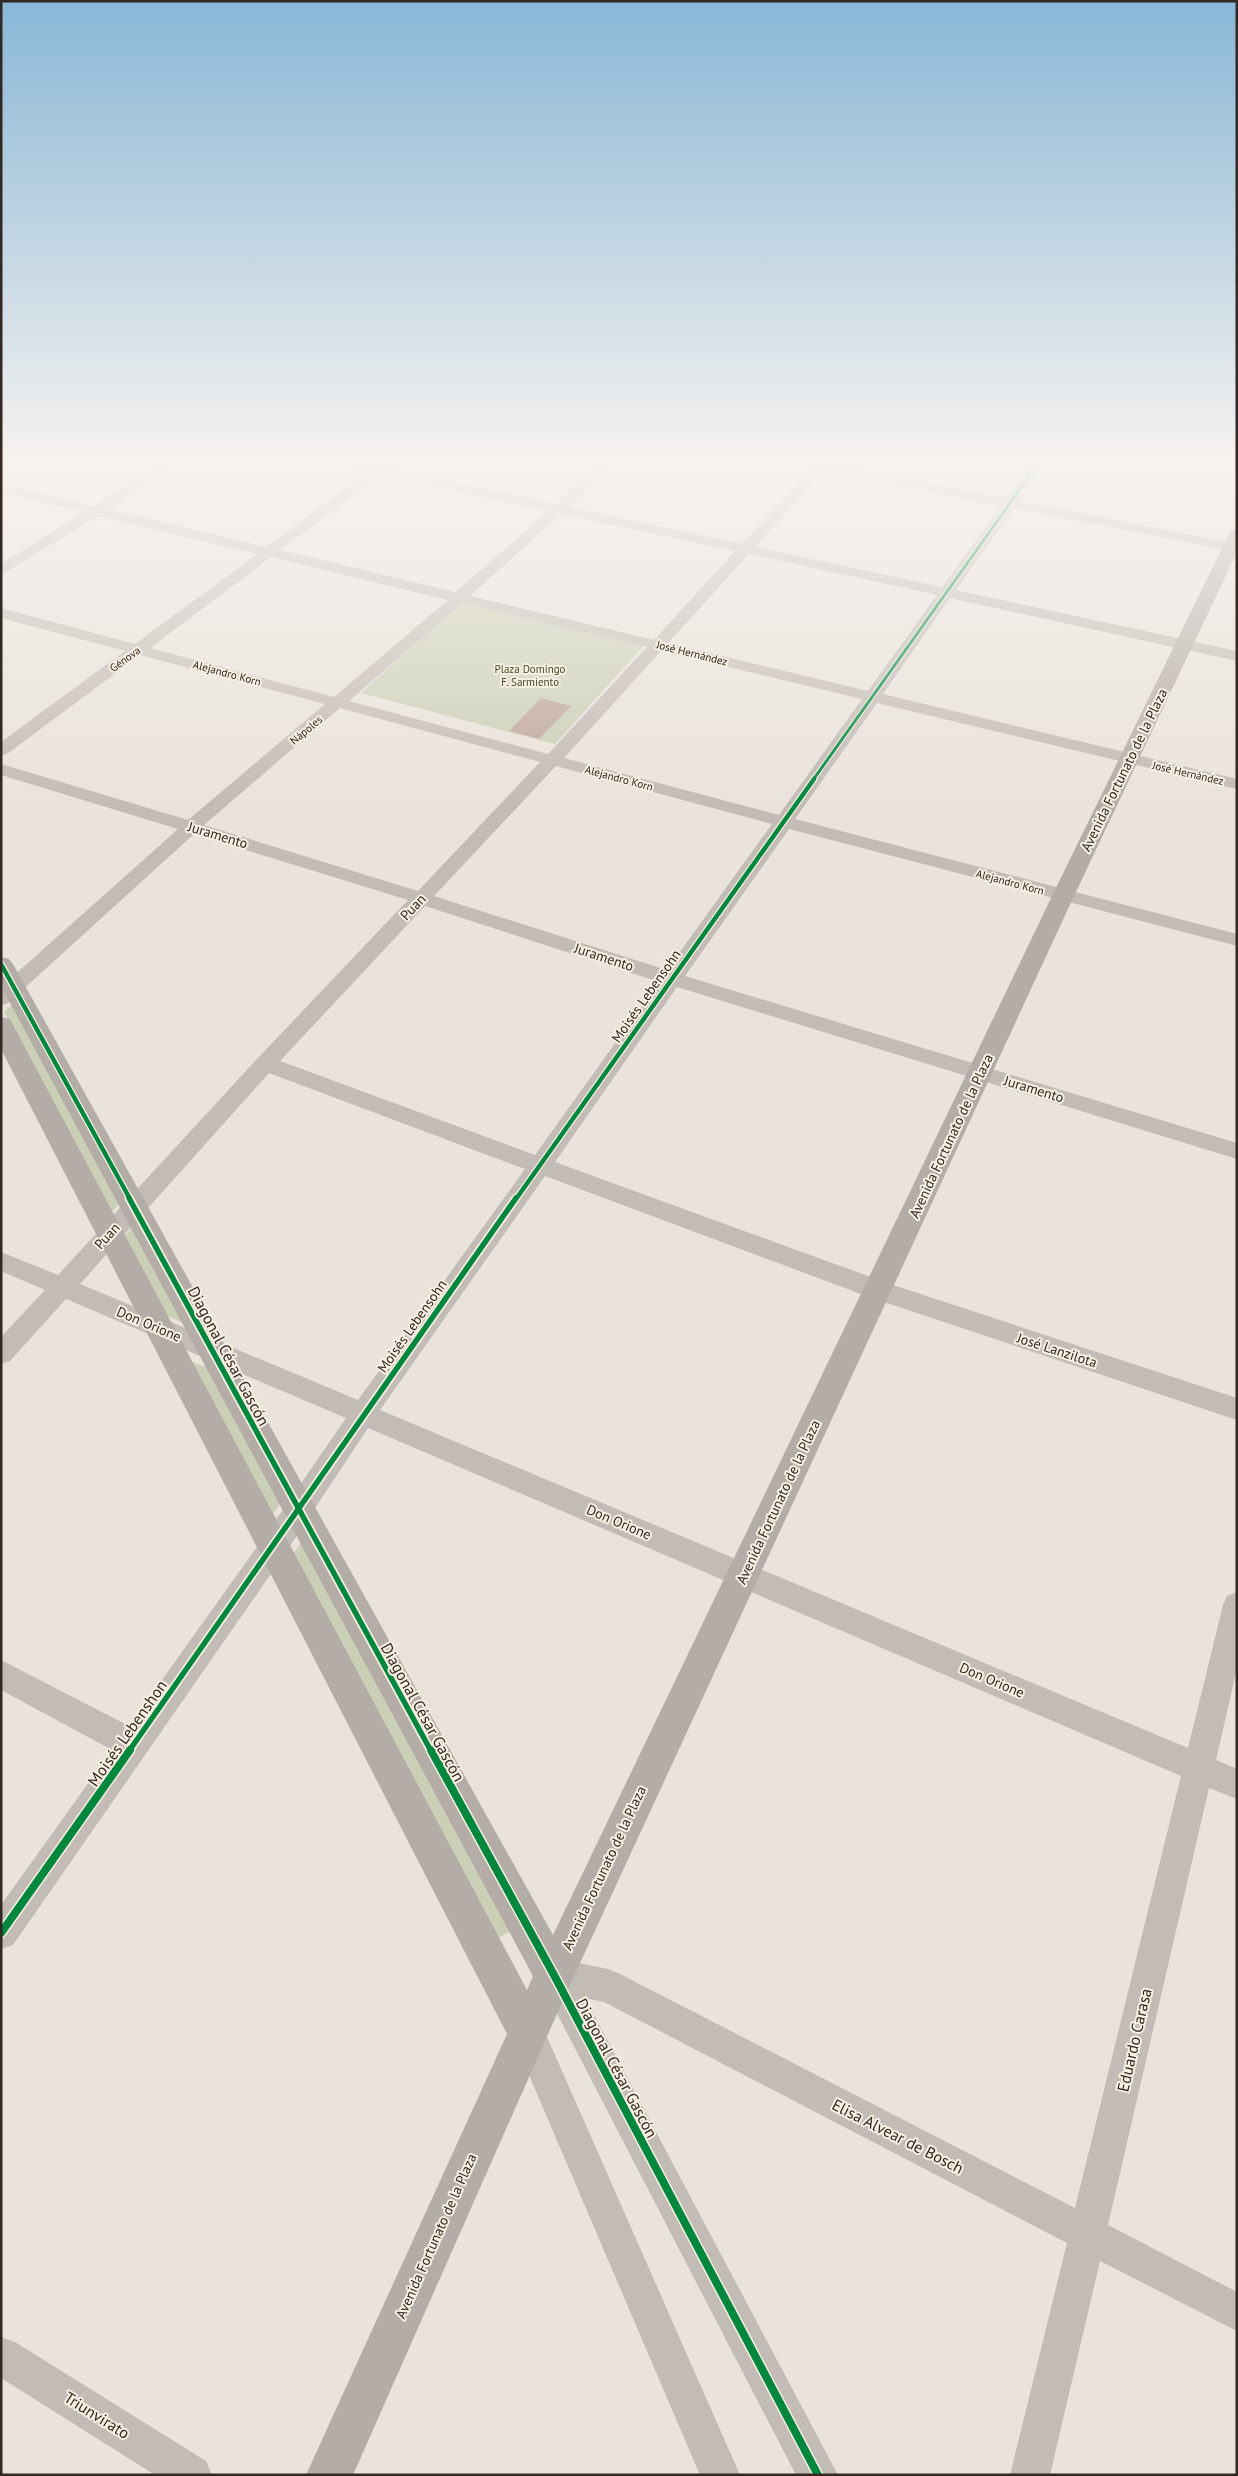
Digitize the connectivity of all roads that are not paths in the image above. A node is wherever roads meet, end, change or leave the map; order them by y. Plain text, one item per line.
1 (237, 577) edge
2 (373, 577) edge
3 (481, 577) edge
4 (720, 577) edge
5 (871, 577) edge
6 (958, 577) edge
7 (1218, 577) edge
8 (946, 593) junction
9 (458, 597) junction
10 (1, 613) edge
11 (657, 645) junction
12 (1184, 645) junction
13 (138, 649) junction
14 (1237, 656) edge
15 (872, 697) junction
16 (339, 703) junction
17 (1, 750) edge
18 (1130, 759) junction
19 (552, 760) junction
20 (1, 769) edge
21 (1237, 784) edge
22 (783, 822) junction
23 (192, 827) junction
24 (1063, 896) junction
25 (421, 898) junction
26 (1237, 940) edge
27 (672, 979) junction
28 (5, 983) edge
29 (1, 1025) edge
30 (265, 1064) junction
31 (981, 1073) junction
32 (1237, 1151) edge
33 (539, 1166) junction
34 (134, 1208) junction
35 (110, 1232) junction
36 (1, 1261) edge
37 (63, 1287) junction
38 (878, 1290) junction
39 (159, 1328) junction
40 (212, 1351) junction
41 (1, 1354) edge
42 (1237, 1410) edge
43 (363, 1414) junction
44 (298, 1511) junction
45 (274, 1546) junction
46 (743, 1575) junction
47 (1237, 1605) edge
48 (1, 1674) edge
49 (134, 1745) junction
50 (1198, 1768) junction
51 (1237, 1784) edge
52 (1, 1933) edge
53 (554, 1975) junction
54 (528, 2033) junction
55 (1087, 2234) junction
56 (1237, 2312) edge
57 (1, 2356) edge
58 (192, 2475) edge
59 (330, 2475) edge
60 (720, 2475) edge
61 (818, 2475) edge
62 (1030, 2475) edge

1 - 13 street, Génova
2 - 9 street, José Hernández
3 - 9 street, Nápoles
4 - 11 street, Puan
5 - 8 street
6 - 8 street, Moisés Lebensohn
7 - 12 main road, Avenida Fortunato de la Plaza
8 - 12 street
8 - 15 street, Moisés Lebensohn
9 - 11 street, José Hernández
9 - 16 street, Nápoles
10 - 13 street, Alejandro Korn
11 - 15 street, José Hernández
11 - 19 street, Puan
12 - 14 street
12 - 18 main road, Avenida Fortunato de la Plaza
13 - 16 street, Alejandro Korn
13 - 17 street, Génova
15 - 18 street, José Hernández
15 - 22 street, Moisés Lebensohn
16 - 19 street, Alejandro Korn
16 - 23 street, Nápoles
18 - 21 street, José Hernández
18 - 24 main road, Avenida Fortunato de la Plaza
19 - 22 street, Alejandro Korn
19 - 25 street, Puan
20 - 23 street, Juramento
22 - 24 street, Alejandro Korn
22 - 27 street, Moisés Lebensohn
23 - 25 street, Juramento
23 - 28 street, Nápoles
24 - 26 street, Alejandro Korn
24 - 31 main road, Avenida Fortunato de la Plaza
25 - 27 street, Juramento
25 - 30 street, Puan
27 - 31 street, Juramento
27 - 33 street, Moisés Lebensohn
28 - 34 main road, Diagonal César Gascón
29 - 35 main road
30 - 33 street, José Lanzilota
30 - 34 street, Puan
31 - 32 street, Juramento
31 - 38 main road, Avenida Fortunato de la Plaza
33 - 38 street, José Lanzilota
33 - 43 street, Moisés Lebensohn
34 - 35 street, Puan
34 - 40 main road, Diagonal César Gascón
35 - 37 street, Puan
35 - 39 main road
36 - 37 street, Don Orione
37 - 39 street, Don Orione
37 - 41 street, Puan
38 - 42 street, José Lanzilota
38 - 46 main road, Avenida Fortunato de la Plaza
39 - 40 street, Don Orione
39 - 45 main road
40 - 43 street, Don Orione
40 - 44 main road, Diagonal César Gascón
43 - 44 street, Moisés Lebensohn
43 - 46 street, Don Orione
44 - 45 street, Moisés Lebensohn
44 - 53 main road, Diagonal César Gascón
45 - 49 street, Moisés Lebenshon
45 - 54 main road
46 - 50 street, Don Orione
46 - 53 main road, Avenida Fortunato de la Plaza
47 - 50 street, Eduardo Carasa
48 - 49 street
49 - 52 street, Moisés Lebenshon
50 - 51 street, Don Orione
50 - 55 street, Eduardo Carasa
53 - 54 main road, Avenida Fortunato de la Plaza
53 - 55 street, Elisa Alvear de Bosch
53 - 61 street, Diagonal César Gascón
54 - 59 main road, Avenida Fortunato de la Plaza
54 - 60 street
55 - 56 street, Elisa Alvear de Bosch
55 - 62 street, Eduardo Carasa
57 - 58 street, Triunvirato

